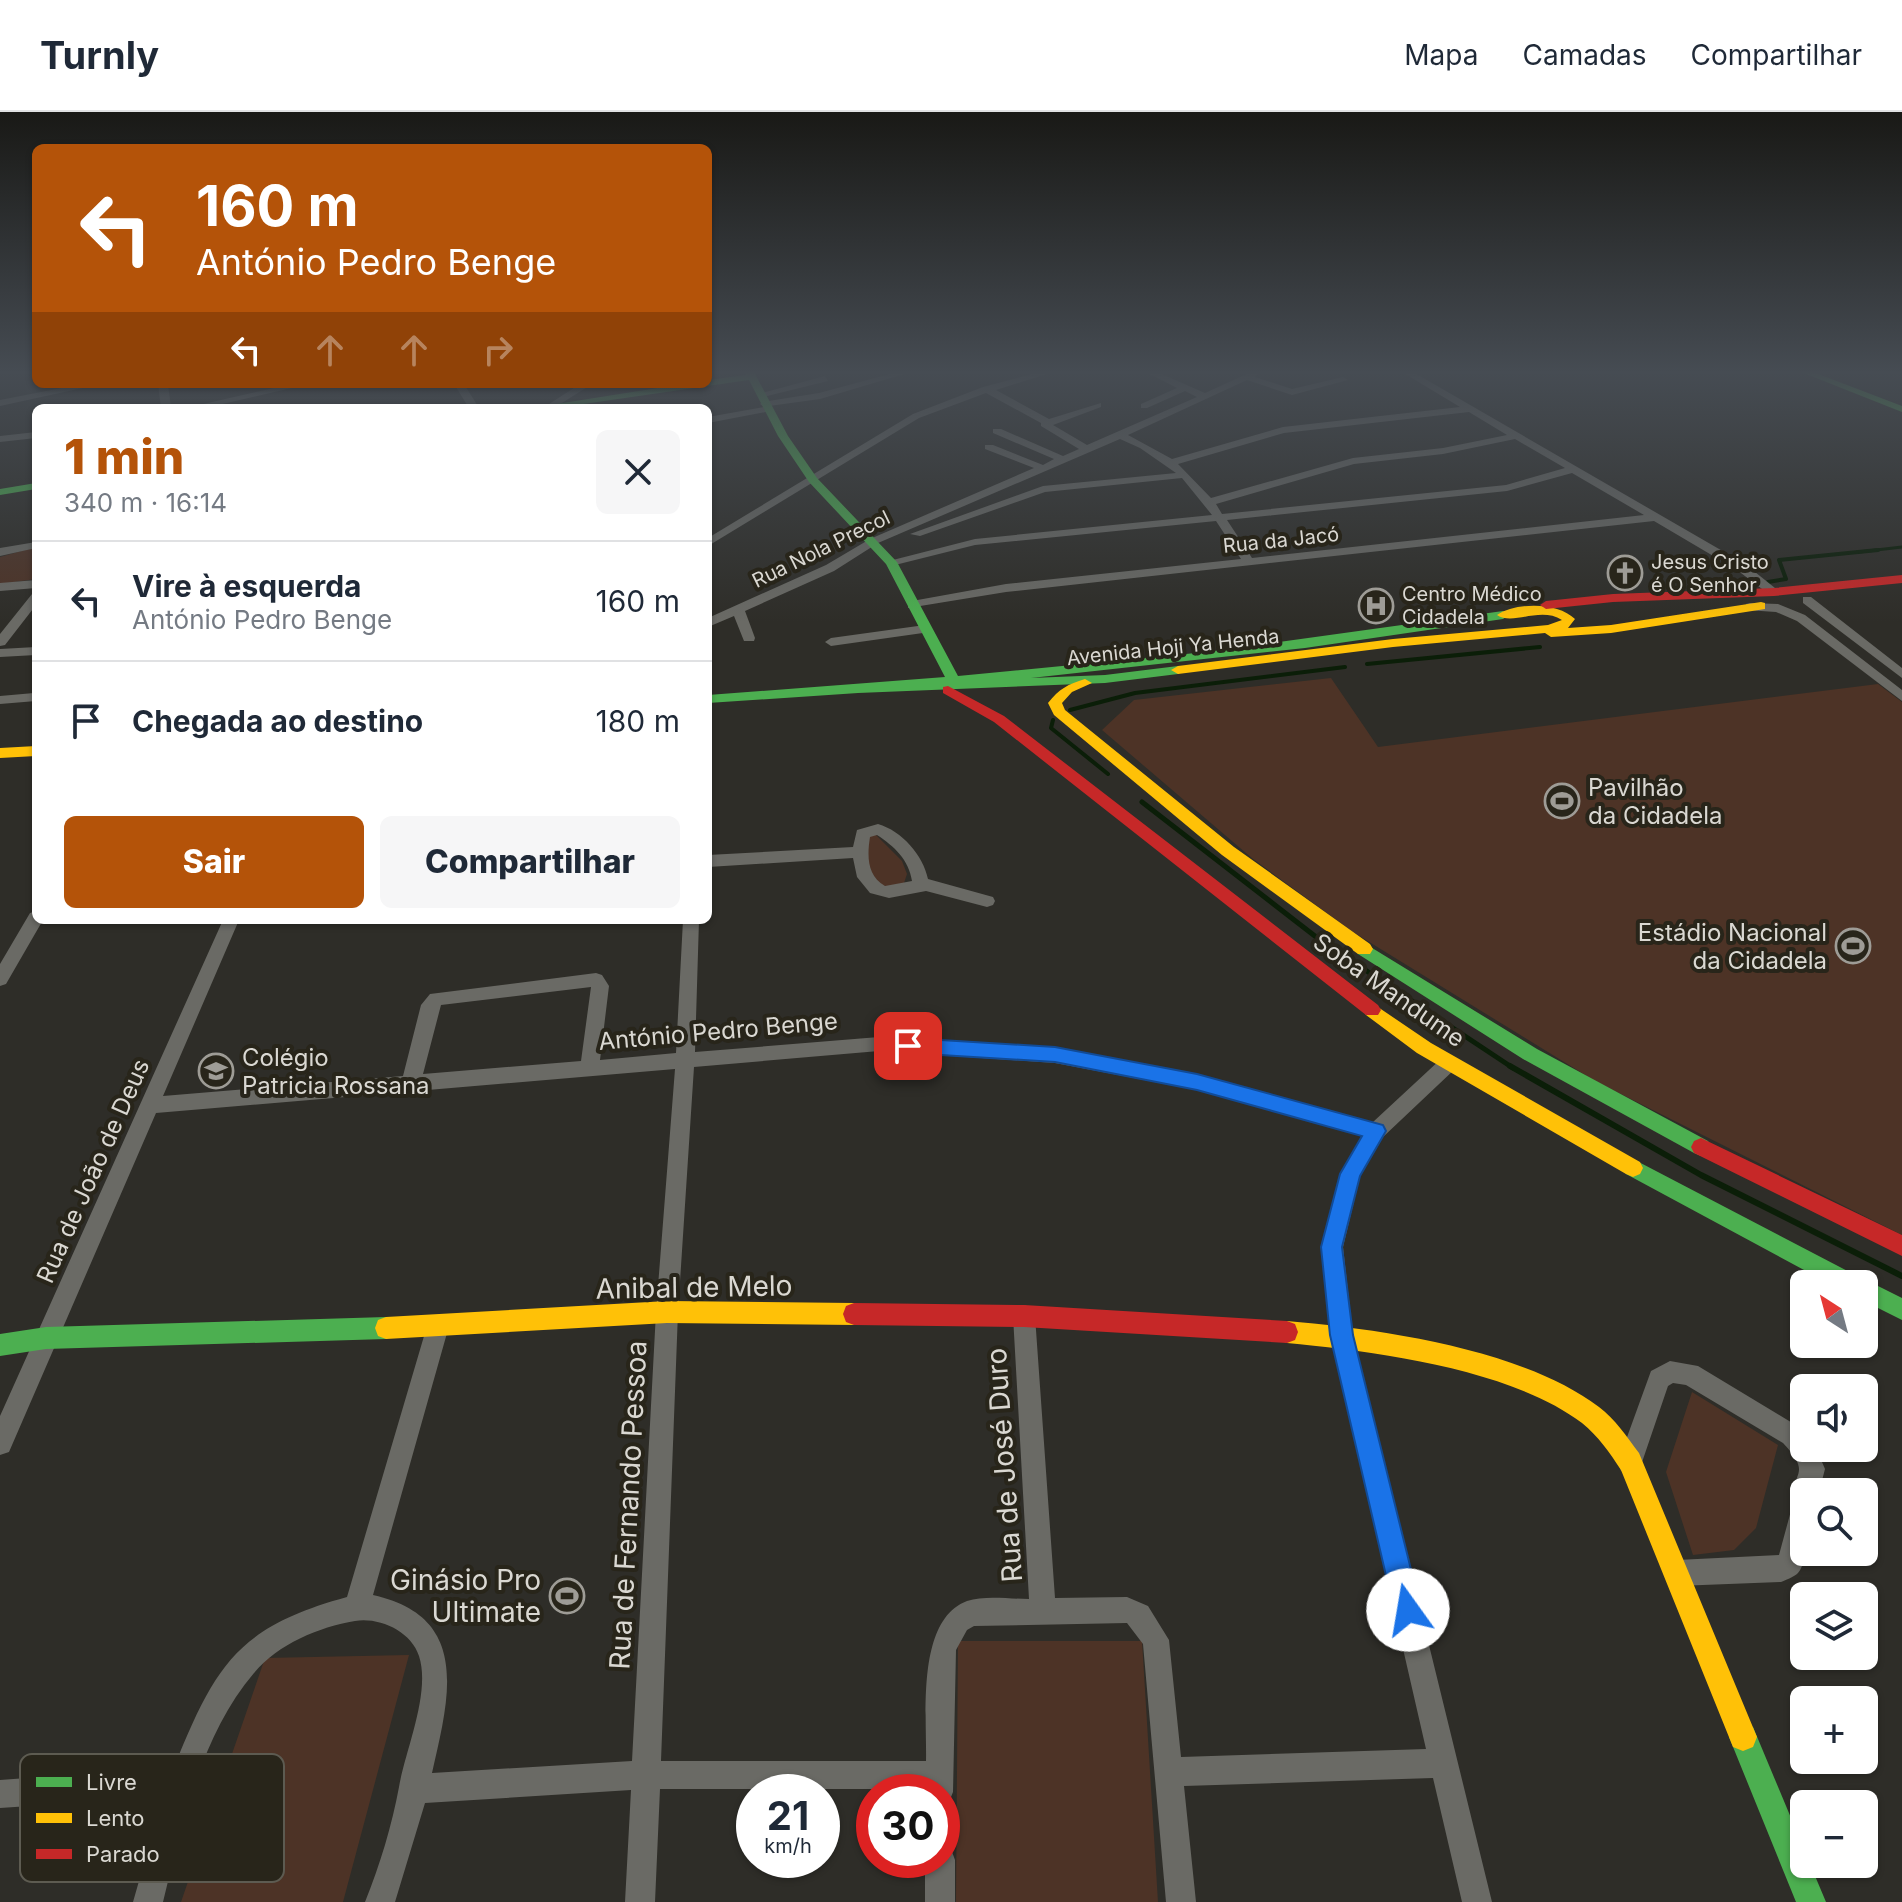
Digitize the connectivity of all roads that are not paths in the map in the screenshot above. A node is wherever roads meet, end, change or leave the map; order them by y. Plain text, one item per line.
1 (798, 456) edge
2 (848, 456) edge
3 (1011, 456) edge
4 (1054, 456) edge
5 (1070, 456) edge
6 (1164, 456) edge
7 (1196, 456) edge
8 (1402, 456) edge
9 (1550, 456) edge
10 (1062, 459) junction
11 (1174, 462) junction
12 (1042, 468) junction
13 (1574, 469) junction
14 (1184, 475) junction
15 (813, 480) junction
16 (32, 487) edge
17 (0, 492) edge
18 (1211, 502) junction
19 (1219, 516) junction
20 (1656, 517) junction
21 (712, 541) edge
22 (32, 546) edge
23 (881, 550) junction
24 (0, 552) edge
25 (1248, 561) junction
26 (1902, 579) edge
27 (32, 584) edge
28 (0, 587) edge
29 (1902, 589) edge
30 (1774, 592) junction
31 (1613, 598) junction
32 (1807, 600) junction
33 (32, 602) edge
34 (912, 605) junction
35 (1750, 607) junction
36 (738, 610) junction
37 (712, 621) edge
38 (1640, 625) junction
39 (1490, 626) junction
40 (925, 629) junction
41 (749, 638) dead end
42 (0, 642) edge
43 (831, 642) dead end
44 (32, 651) edge
45 (0, 653) edge
46 (1902, 674) edge
47 (1105, 679) junction
48 (954, 681) junction
49 (860, 689) junction
50 (933, 689) junction
51 (32, 697) edge
52 (1902, 697) edge
53 (712, 699) edge
54 (0, 700) edge
55 (32, 751) edge
56 (0, 753) edge
57 (1140, 779) junction
58 (1101, 796) junction
59 (860, 852) junction
60 (712, 861) edge
61 (920, 885) junction
62 (987, 901) dead end
63 (32, 924) edge
64 (229, 924) edge
65 (691, 924) edge
66 (0, 979) edge
67 (685, 1060) junction
68 (1449, 1063) junction
69 (590, 1068) junction
70 (411, 1083) junction
71 (151, 1105) junction
72 (1376, 1131) junction
73 (1902, 1246) edge
74 (1822, 1270) edge
75 (1878, 1297) edge
76 (1902, 1309) edge
77 (667, 1312) junction
78 (1024, 1316) junction
79 (438, 1326) junction
80 (1342, 1335) junction
81 (46, 1338) junction
82 (0, 1345) edge
83 (1790, 1434) edge
84 (0, 1443) edge
85 (1630, 1462) junction
86 (1790, 1563) edge
87 (1677, 1573) junction
88 (357, 1606) junction
89 (1043, 1610) junction
90 (196, 1754) edge
91 (1444, 1763) junction
92 (1170, 1772) junction
93 (939, 1774) edge
94 (645, 1775) junction
95 (856, 1781) edge
96 (412, 1789) junction
97 (20, 1793) edge
98 (0, 1794) edge
99 (940, 1878) edge
100 (153, 1882) edge
101 (148, 1902) edge
102 (380, 1902) edge
103 (640, 1902) edge
104 (940, 1902) edge
105 (1181, 1902) edge
106 (1477, 1902) edge
107 (1811, 1902) edge

1 - 15 main road
2 - 15 street
3 - 12 street
4 - 10 street
5 - 10 street, Rua Nola Precol
6 - 11 street
7 - 11 street
8 - 18 street
9 - 13 street
10 - 12 street, Rua Nola Precol
11 - 14 street
12 - 23 street, Rua Nola Precol
13 - 19 street
13 - 20 street
14 - 18 street
14 - 23 street
15 - 21 street
15 - 23 main road
16 - 17 main road
18 - 19 street
19 - 23 street
19 - 25 street
20 - 25 street, Rua da Jacó
20 - 30 street
22 - 24 street
23 - 34 main road
23 - 36 street, Rua Nola Precol
25 - 34 street, Rua da Jacó
26 - 30 main road
27 - 28 street
29 - 32 main road
30 - 31 main road
31 - 38 main road
31 - 39 main road
32 - 35 main road
32 - 46 street
33 - 42 street
34 - 40 main road
35 - 38 main road
35 - 52 street
36 - 37 street, Rua Nola Precol
36 - 41 street
38 - 39 main road
39 - 47 main road, Avenida Hoji Ya Henda
39 - 48 main road, Avenida Hoji Ya Henda
40 - 43 street
40 - 48 main road
44 - 45 street
47 - 50 main road, Avenida Hoji Ya Henda
47 - 57 main road, Soba Mandume
48 - 49 main road, Avenida Hoji Ya Henda
49 - 50 main road, Avenida Hoji Ya Henda
49 - 53 main road, Avenida Hoji Ya Henda
50 - 58 main road, Soba Mandume
51 - 54 street
55 - 56 main road
57 - 58 main road
57 - 73 main road, Soba Mandume
58 - 68 main road, Soba Mandume
59 - 60 street
59 - 61 street
59 - 61 street
61 - 62 street
63 - 66 street
64 - 71 street, Rua de João de Deus
65 - 67 street, Rua de Fernando Pessoa
67 - 69 street, António Pedro Benge
67 - 72 street, António Pedro Benge
67 - 77 street, Rua de Fernando Pessoa
68 - 72 street
68 - 74 main road, Soba Mandume
69 - 70 street, António Pedro Benge
69 - 70 street
70 - 71 street, António Pedro Benge
71 - 81 street, Rua de João de Deus
72 - 80 street
75 - 76 main road
77 - 78 main road, Anibal de Melo
77 - 79 main road, Anibal de Melo
77 - 94 street, Rua de Fernando Pessoa
78 - 80 main road, Anibal de Melo
78 - 89 street, Rua de José Duro
79 - 81 main road, Anibal de Melo
79 - 88 street
80 - 85 main road, Anibal de Melo
80 - 91 street
81 - 82 main road, Anibal de Melo
81 - 84 street, Rua de João de Deus
83 - 85 street
85 - 87 main road, Anibal de Melo
86 - 87 street
87 - 107 main road, Anibal de Melo
88 - 90 street
88 - 96 street
89 - 92 street
89 - 93 street
91 - 92 street
91 - 106 street
92 - 105 street
94 - 95 street
94 - 96 street
94 - 103 street, Rua de Fernando Pessoa
96 - 102 street
97 - 98 street
99 - 104 street
100 - 101 street

